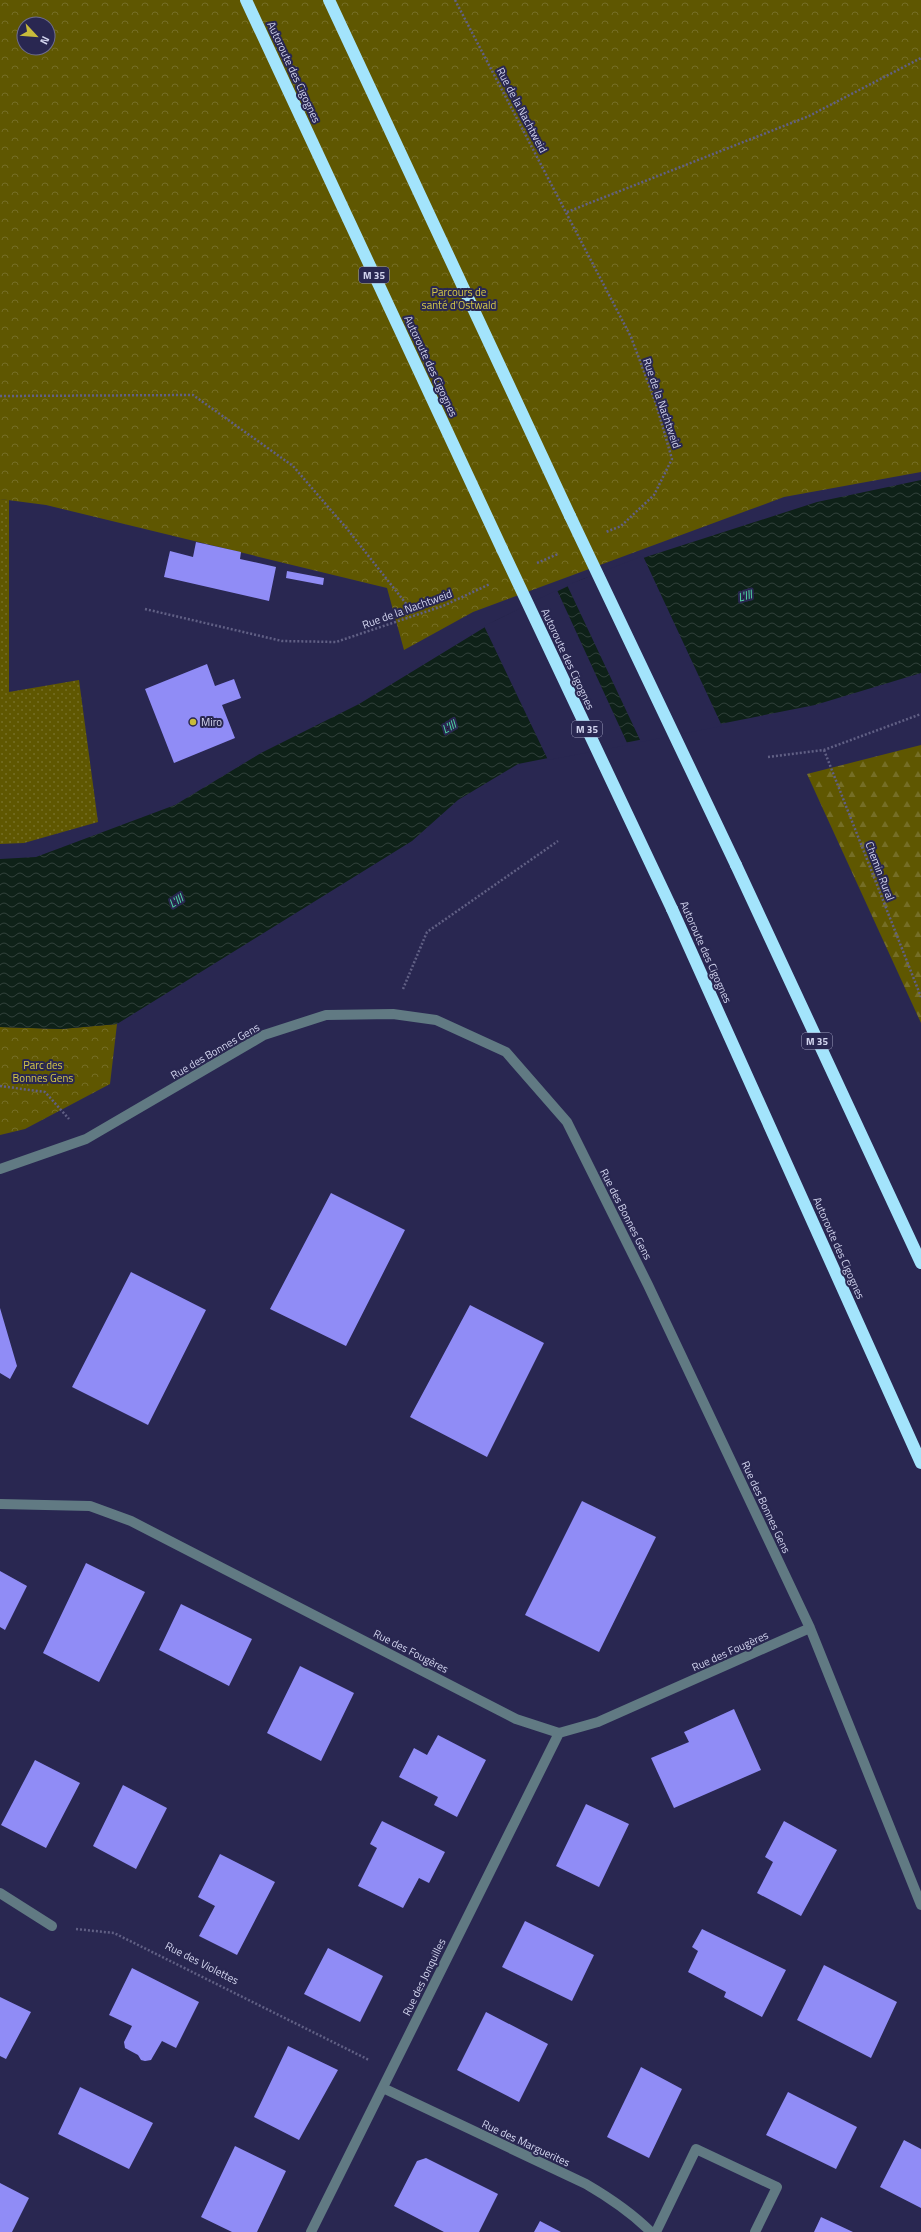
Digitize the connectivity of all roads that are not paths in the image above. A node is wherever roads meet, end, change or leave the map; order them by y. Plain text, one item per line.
1 (246, 0) edge
2 (329, 0) edge
3 (0, 1169) edge
4 (921, 1263) edge
5 (921, 1462) edge
6 (0, 1504) edge
7 (810, 1628) junction
8 (559, 1733) junction
9 (0, 1893) edge
10 (921, 1905) edge
11 (52, 1926) road end
12 (383, 2088) junction
13 (311, 2232) edge
14 (651, 2232) edge
15 (656, 2232) edge
16 (755, 2232) edge

1 - 5 highway, Autoroute des Cigognes / M 35, bridge
2 - 4 highway, M 35, bridge
3 - 7 street, Rue des Bonnes Gens
6 - 8 street, Rue des Fougères
7 - 8 street, Rue des Fougères
7 - 10 street, Rue des Bonnes Gens
8 - 12 street, Rue des Jonquilles
9 - 11 street
12 - 13 street, Rue des Jonquilles
12 - 14 street, Rue des Marguerites
15 - 16 street

